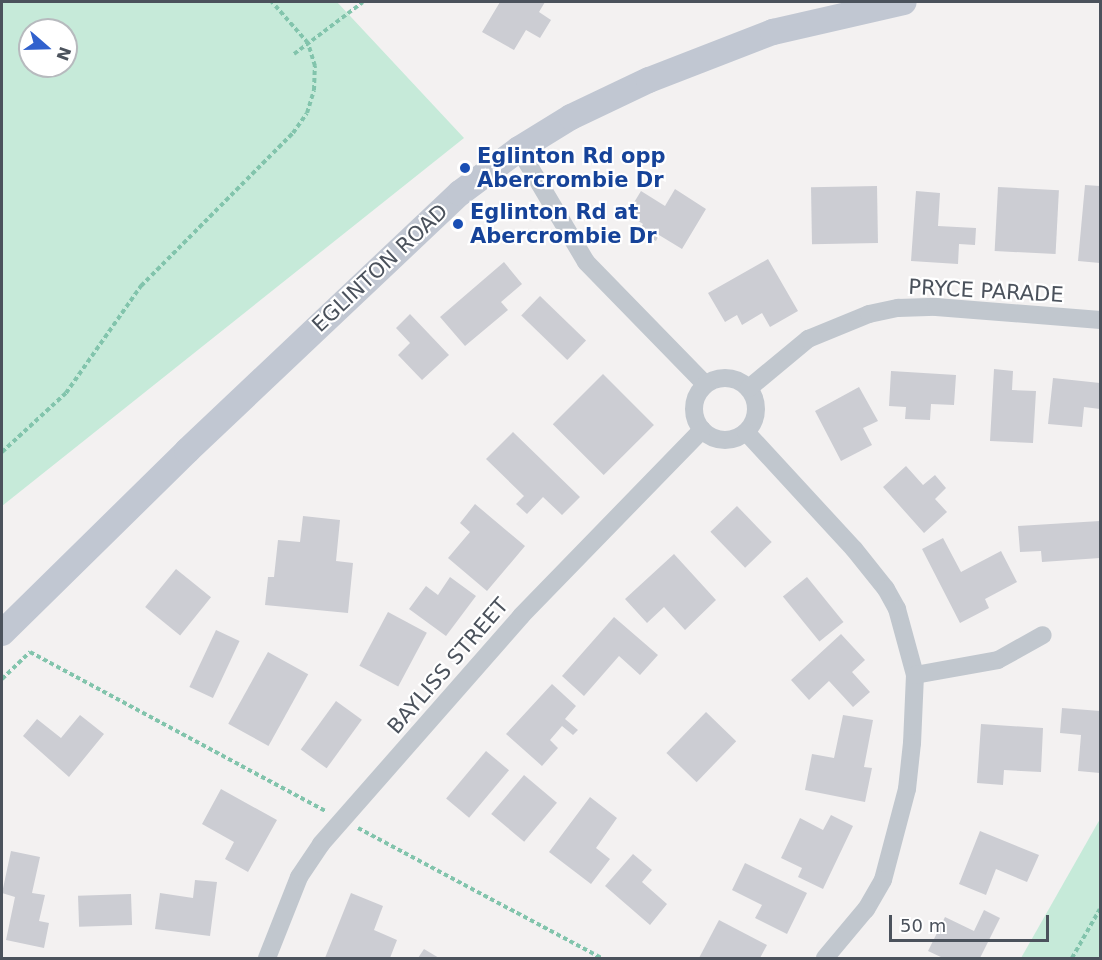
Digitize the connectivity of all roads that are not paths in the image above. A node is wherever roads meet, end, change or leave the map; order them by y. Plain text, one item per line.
1 (904, 2) edge
2 (519, 149) junction
3 (1101, 320) edge
4 (705, 384) junction
5 (749, 388) junction
6 (702, 430) junction
7 (746, 432) junction
8 (2, 633) edge
9 (1043, 635) dead end
10 (915, 675) junction
11 (267, 958) edge
12 (825, 958) edge

1 - 2 main road, EGLINTON ROAD
2 - 4 street
2 - 8 main road, EGLINTON ROAD
3 - 5 street, PRYCE PARADE
4 - 5 street
4 - 6 street
5 - 7 street
6 - 7 street
6 - 11 street, BAYLISS STREET
7 - 10 street
9 - 10 street
10 - 12 street

